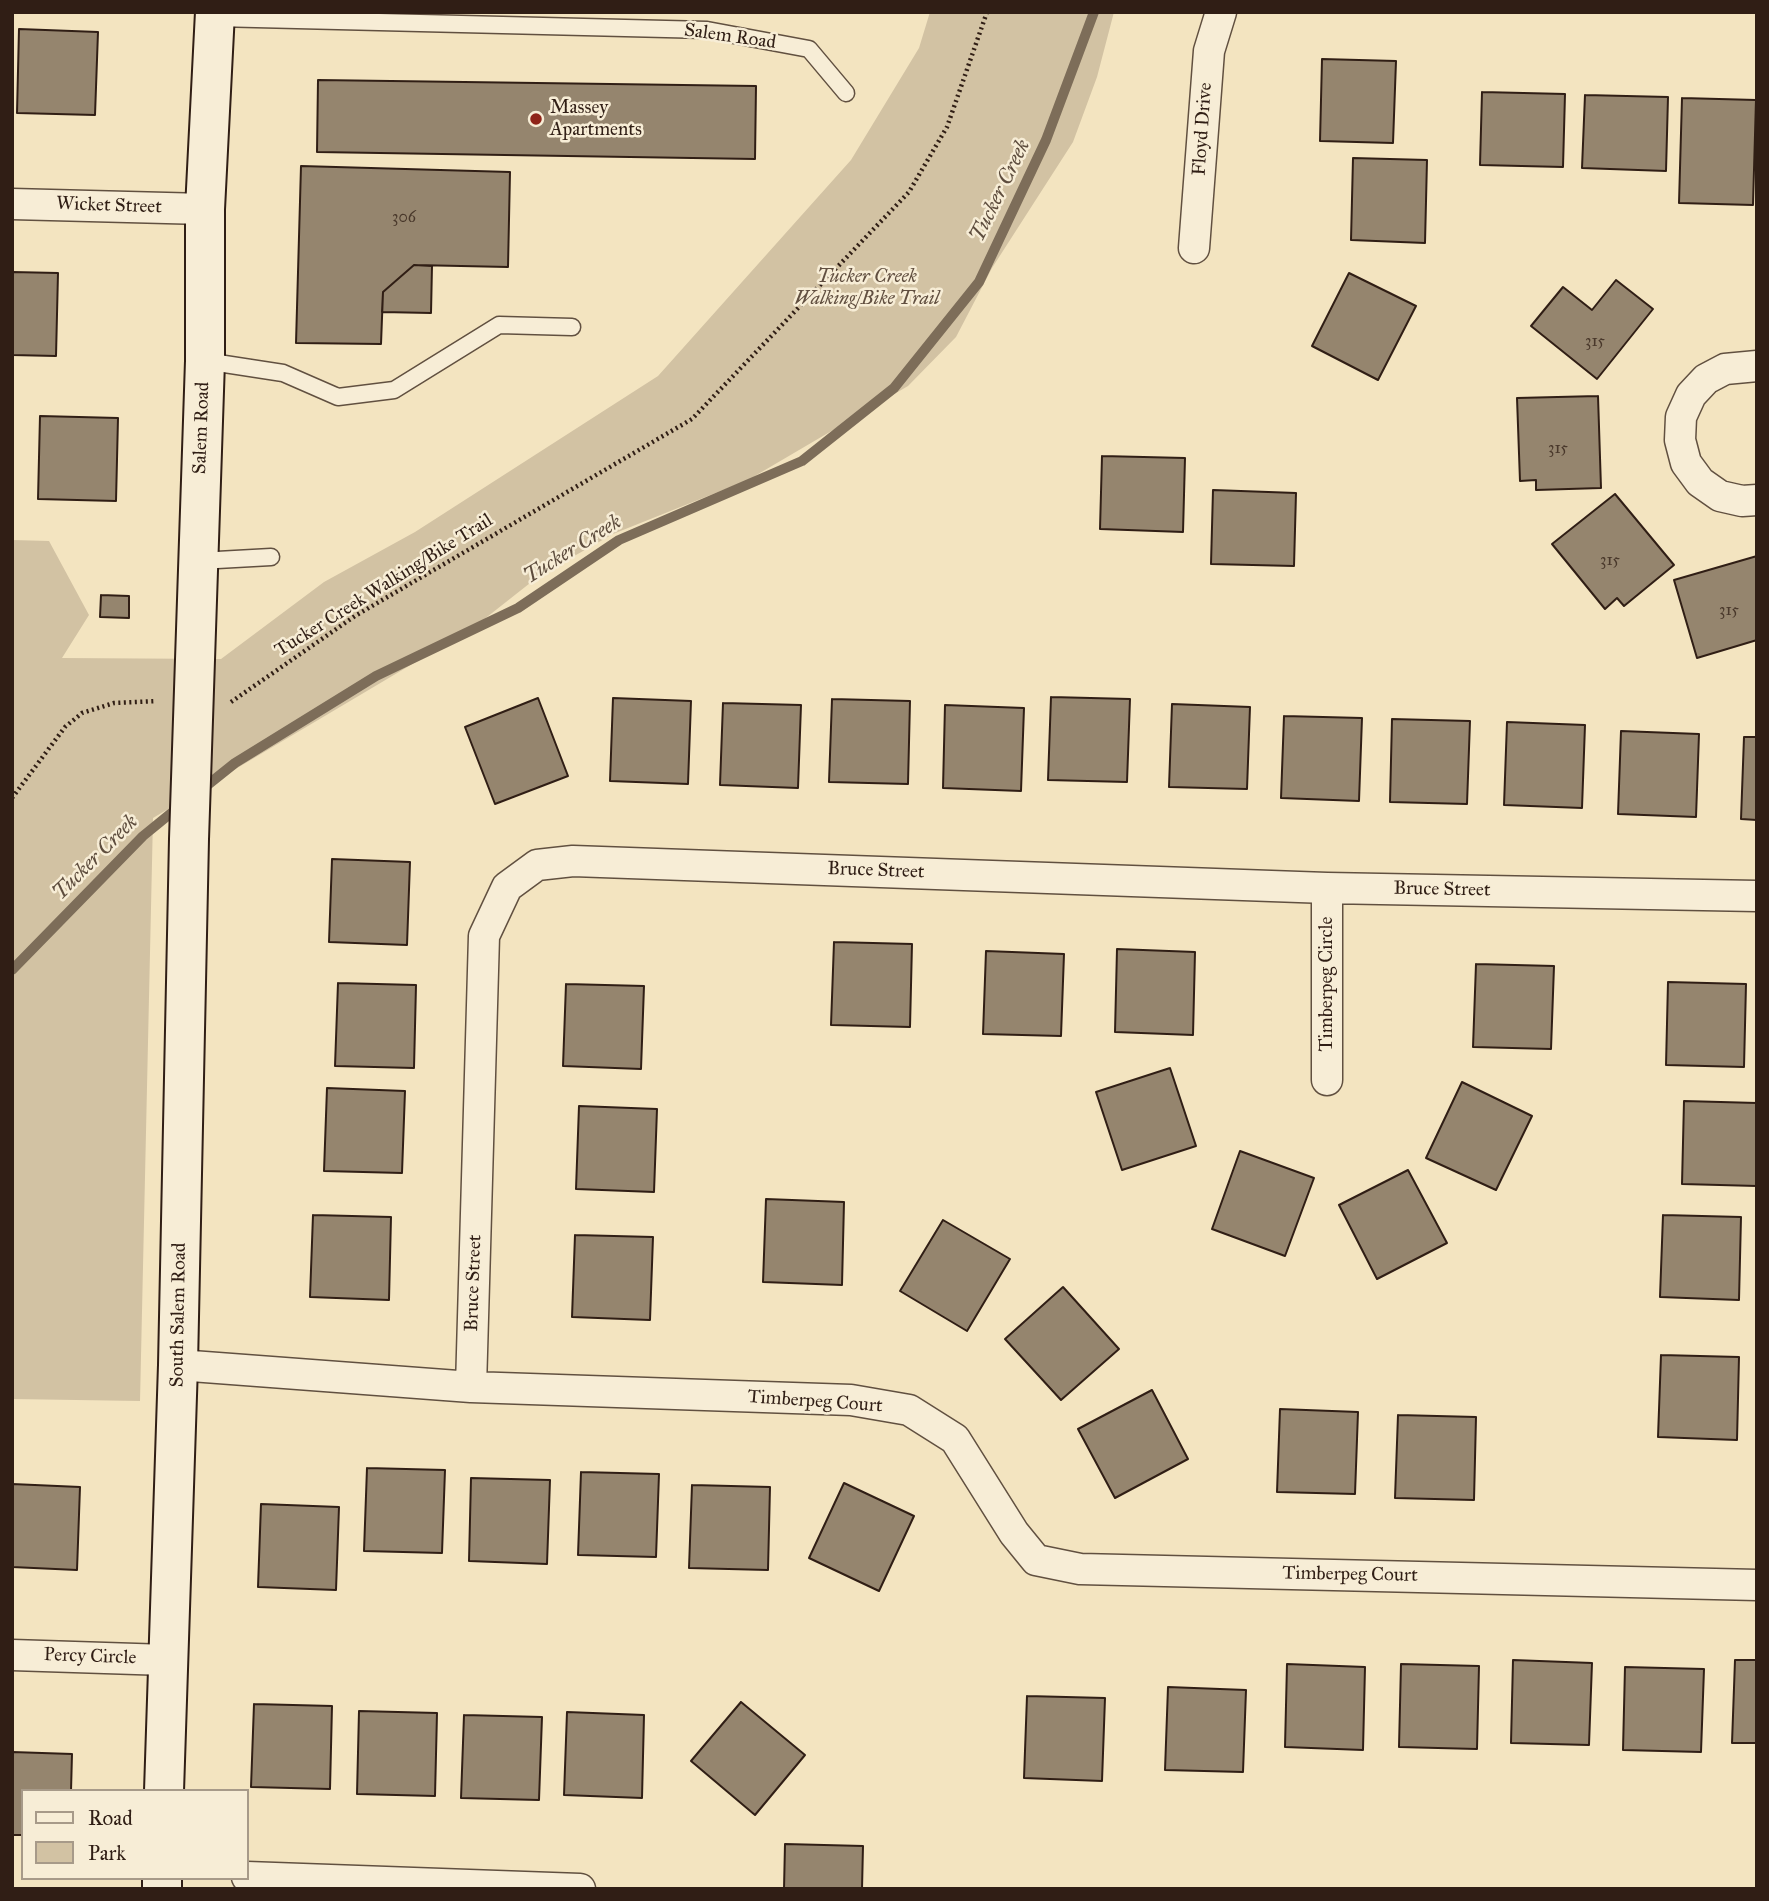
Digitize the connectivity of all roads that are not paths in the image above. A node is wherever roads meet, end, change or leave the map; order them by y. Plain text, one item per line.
1 (1221, 12) edge
2 (215, 15) edge
3 (846, 93) dead end
4 (12, 204) edge
5 (205, 209) junction
6 (1194, 248) dead end
7 (572, 327) dead end
8 (205, 362) junction
9 (1757, 366) edge
10 (1757, 500) edge
11 (271, 557) dead end
12 (196, 561) junction
13 (189, 839) joint
14 (1327, 888) junction
15 (1757, 896) edge
16 (1327, 1080) dead end
17 (178, 1365) junction
18 (471, 1387) junction
19 (1757, 1585) edge
20 (12, 1655) edge
21 (167, 1660) junction
22 (164, 1789) edge
23 (248, 1877) edge
24 (580, 1889) edge

1 - 6 street, Floyd Drive
2 - 3 lane, Salem Road
2 - 5 main road, Salem Road
4 - 5 street, Wicket Street
5 - 8 main road, Salem Road
7 - 8 lane
8 - 12 main road, Salem Road
9 - 10 street
11 - 12 lane
12 - 13 main road, Salem Road
13 - 17 main road, South Salem Road
14 - 15 street, Bruce Street
14 - 16 street, Timberpeg Circle
14 - 18 street, Bruce Street
17 - 18 street, Timberpeg Court
17 - 21 main road, South Salem Road
18 - 19 street, Timberpeg Court
20 - 21 street, Percy Circle
21 - 22 main road, South Salem Road
23 - 24 street

